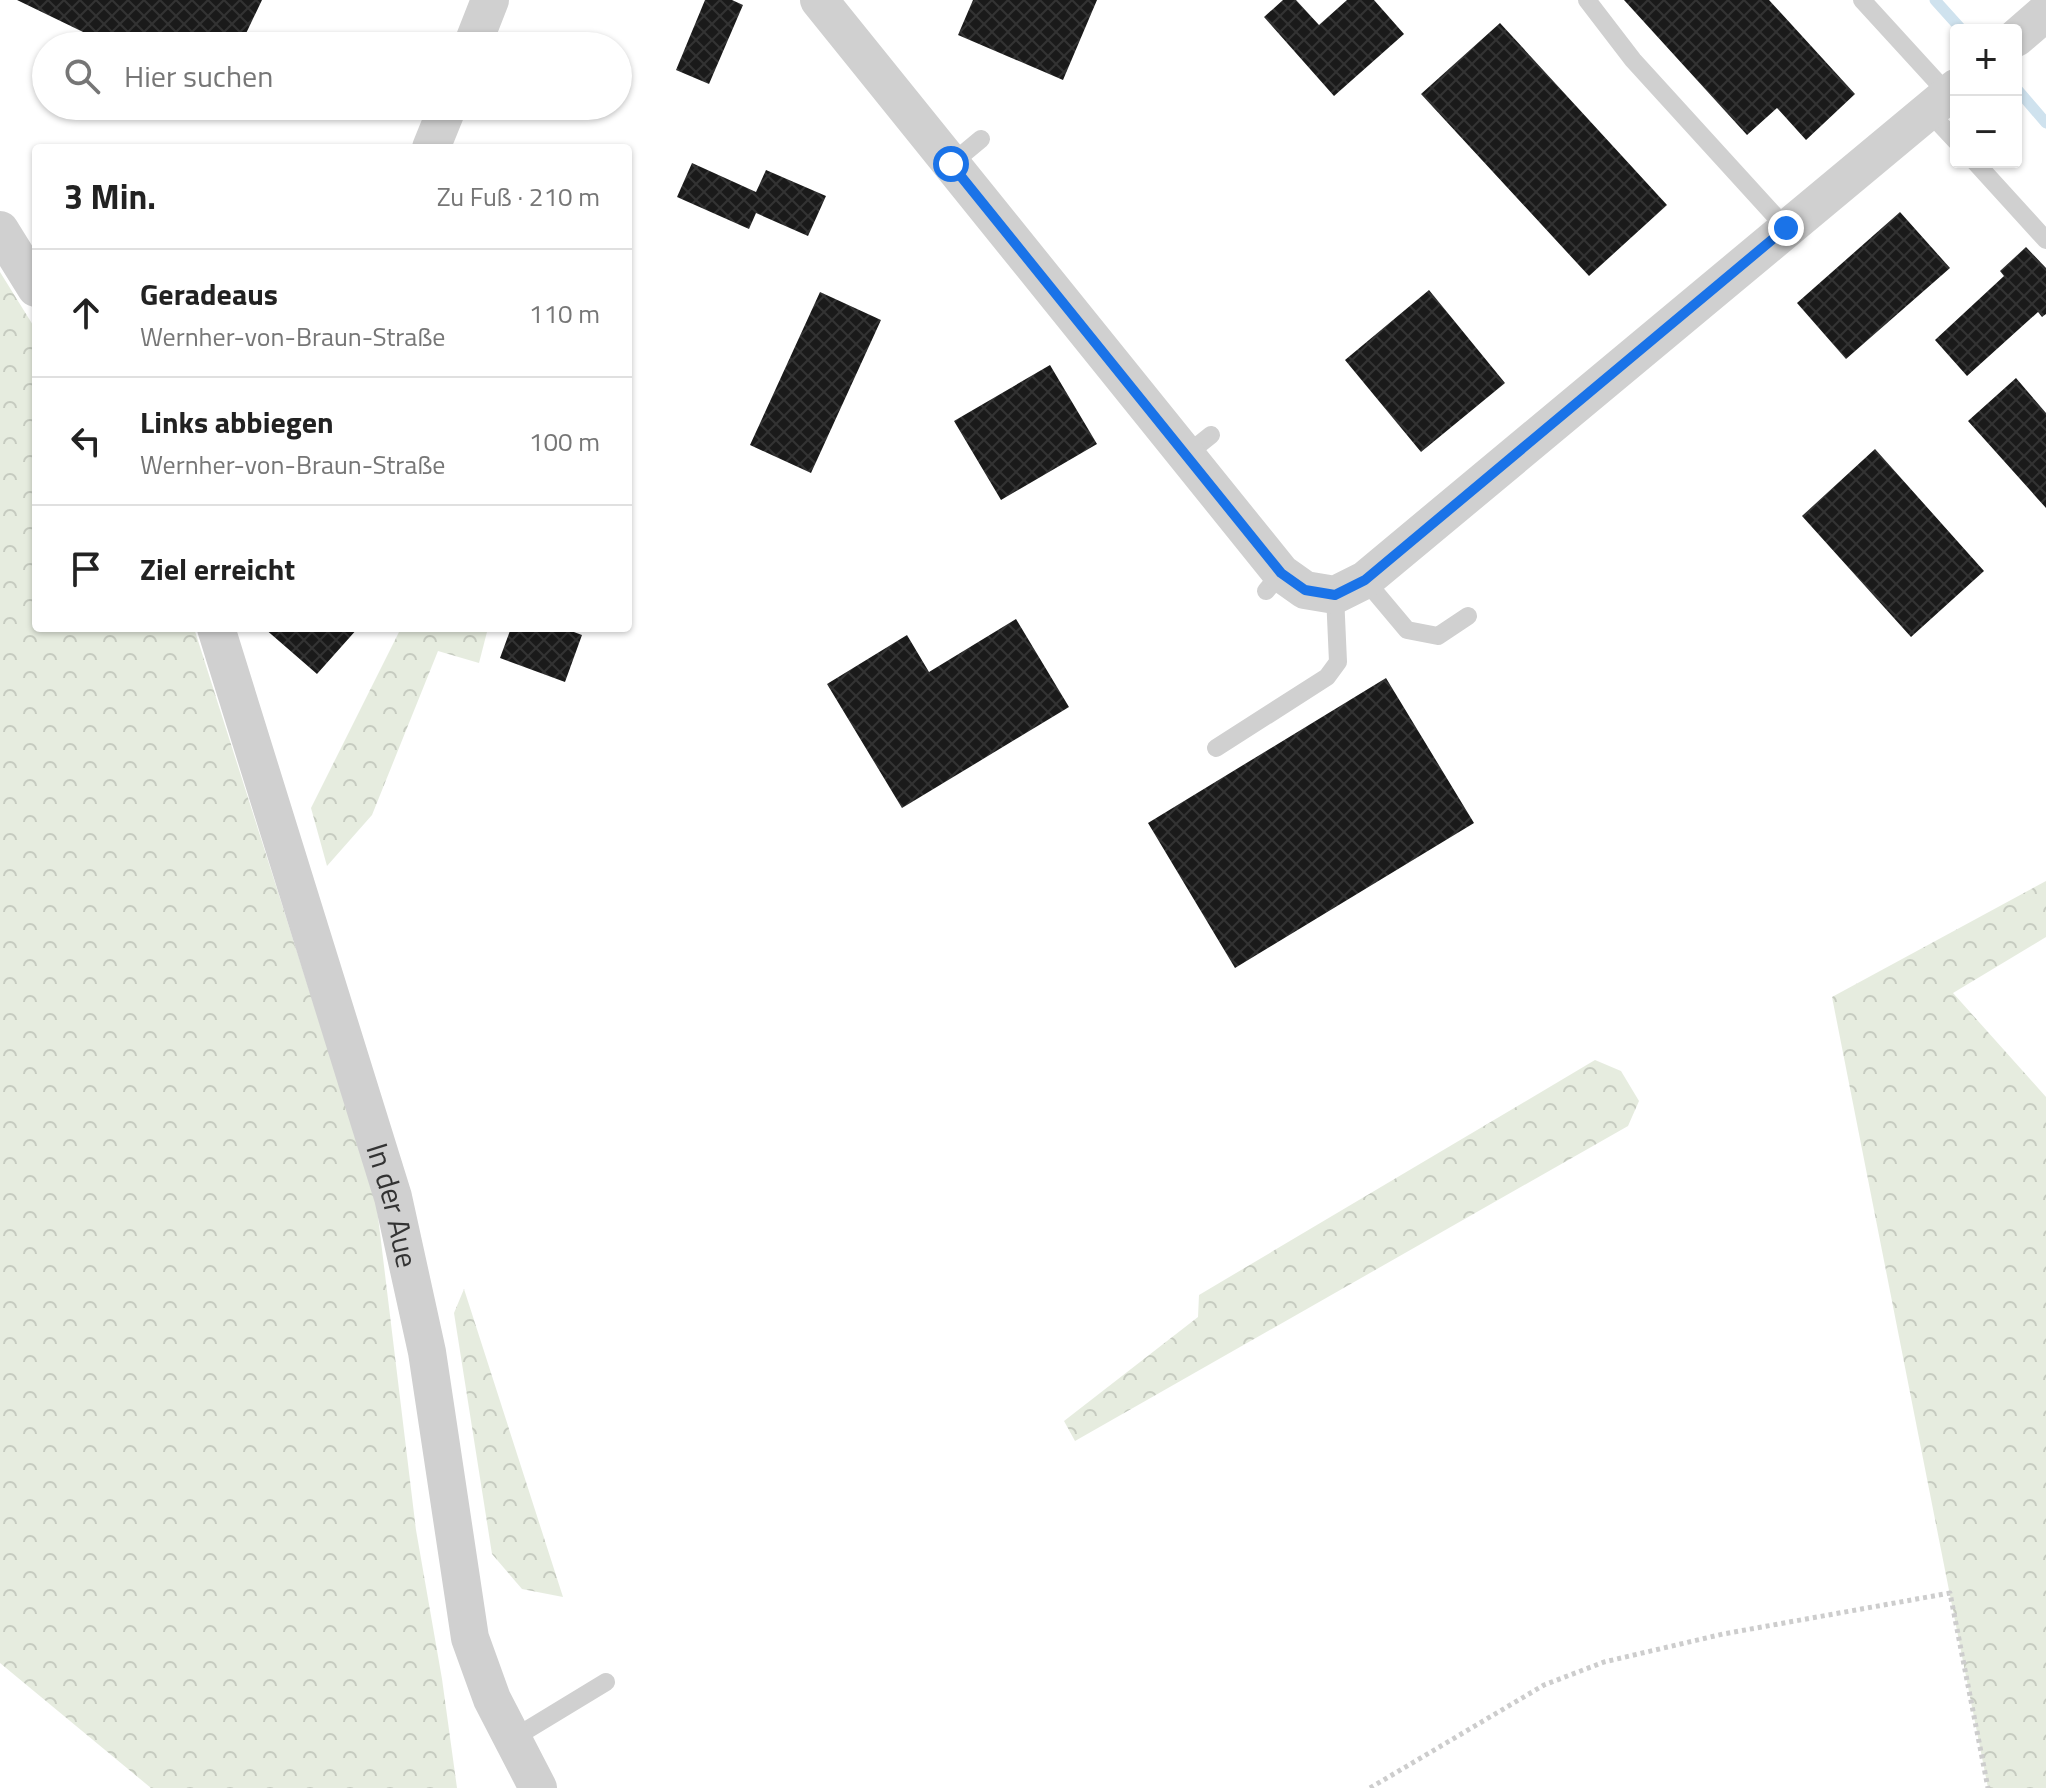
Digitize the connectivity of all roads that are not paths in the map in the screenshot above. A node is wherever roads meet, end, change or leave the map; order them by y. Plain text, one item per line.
1 (490, 0) edge
2 (819, 0) edge
3 (1587, 0) edge
4 (1862, 0) edge
5 (2046, 12) edge
6 (477, 32) edge
7 (2022, 33) edge
8 (1944, 97) edge
9 (1950, 119) edge
10 (442, 120) edge
11 (981, 139) dead end
12 (433, 144) edge
13 (951, 164) junction
14 (1980, 168) edge
15 (1786, 228) junction
16 (0, 230) edge
17 (2046, 240) edge
18 (32, 282) edge
19 (1350, 587) junction
20 (1468, 616) dead end
21 (217, 632) edge
22 (1216, 748) dead end
23 (606, 1682) dead end
24 (512, 1739) junction
25 (538, 1788) edge

1 - 6 street
2 - 13 street
3 - 15 lane
4 - 8 lane
5 - 7 street
8 - 9 lane
8 - 15 street
10 - 12 street
11 - 13 lane
13 - 19 street
14 - 17 lane
15 - 19 street
16 - 18 street
19 - 20 lane
19 - 22 lane
21 - 24 street, In der Aue
23 - 24 lane
24 - 25 street, In der Aue

